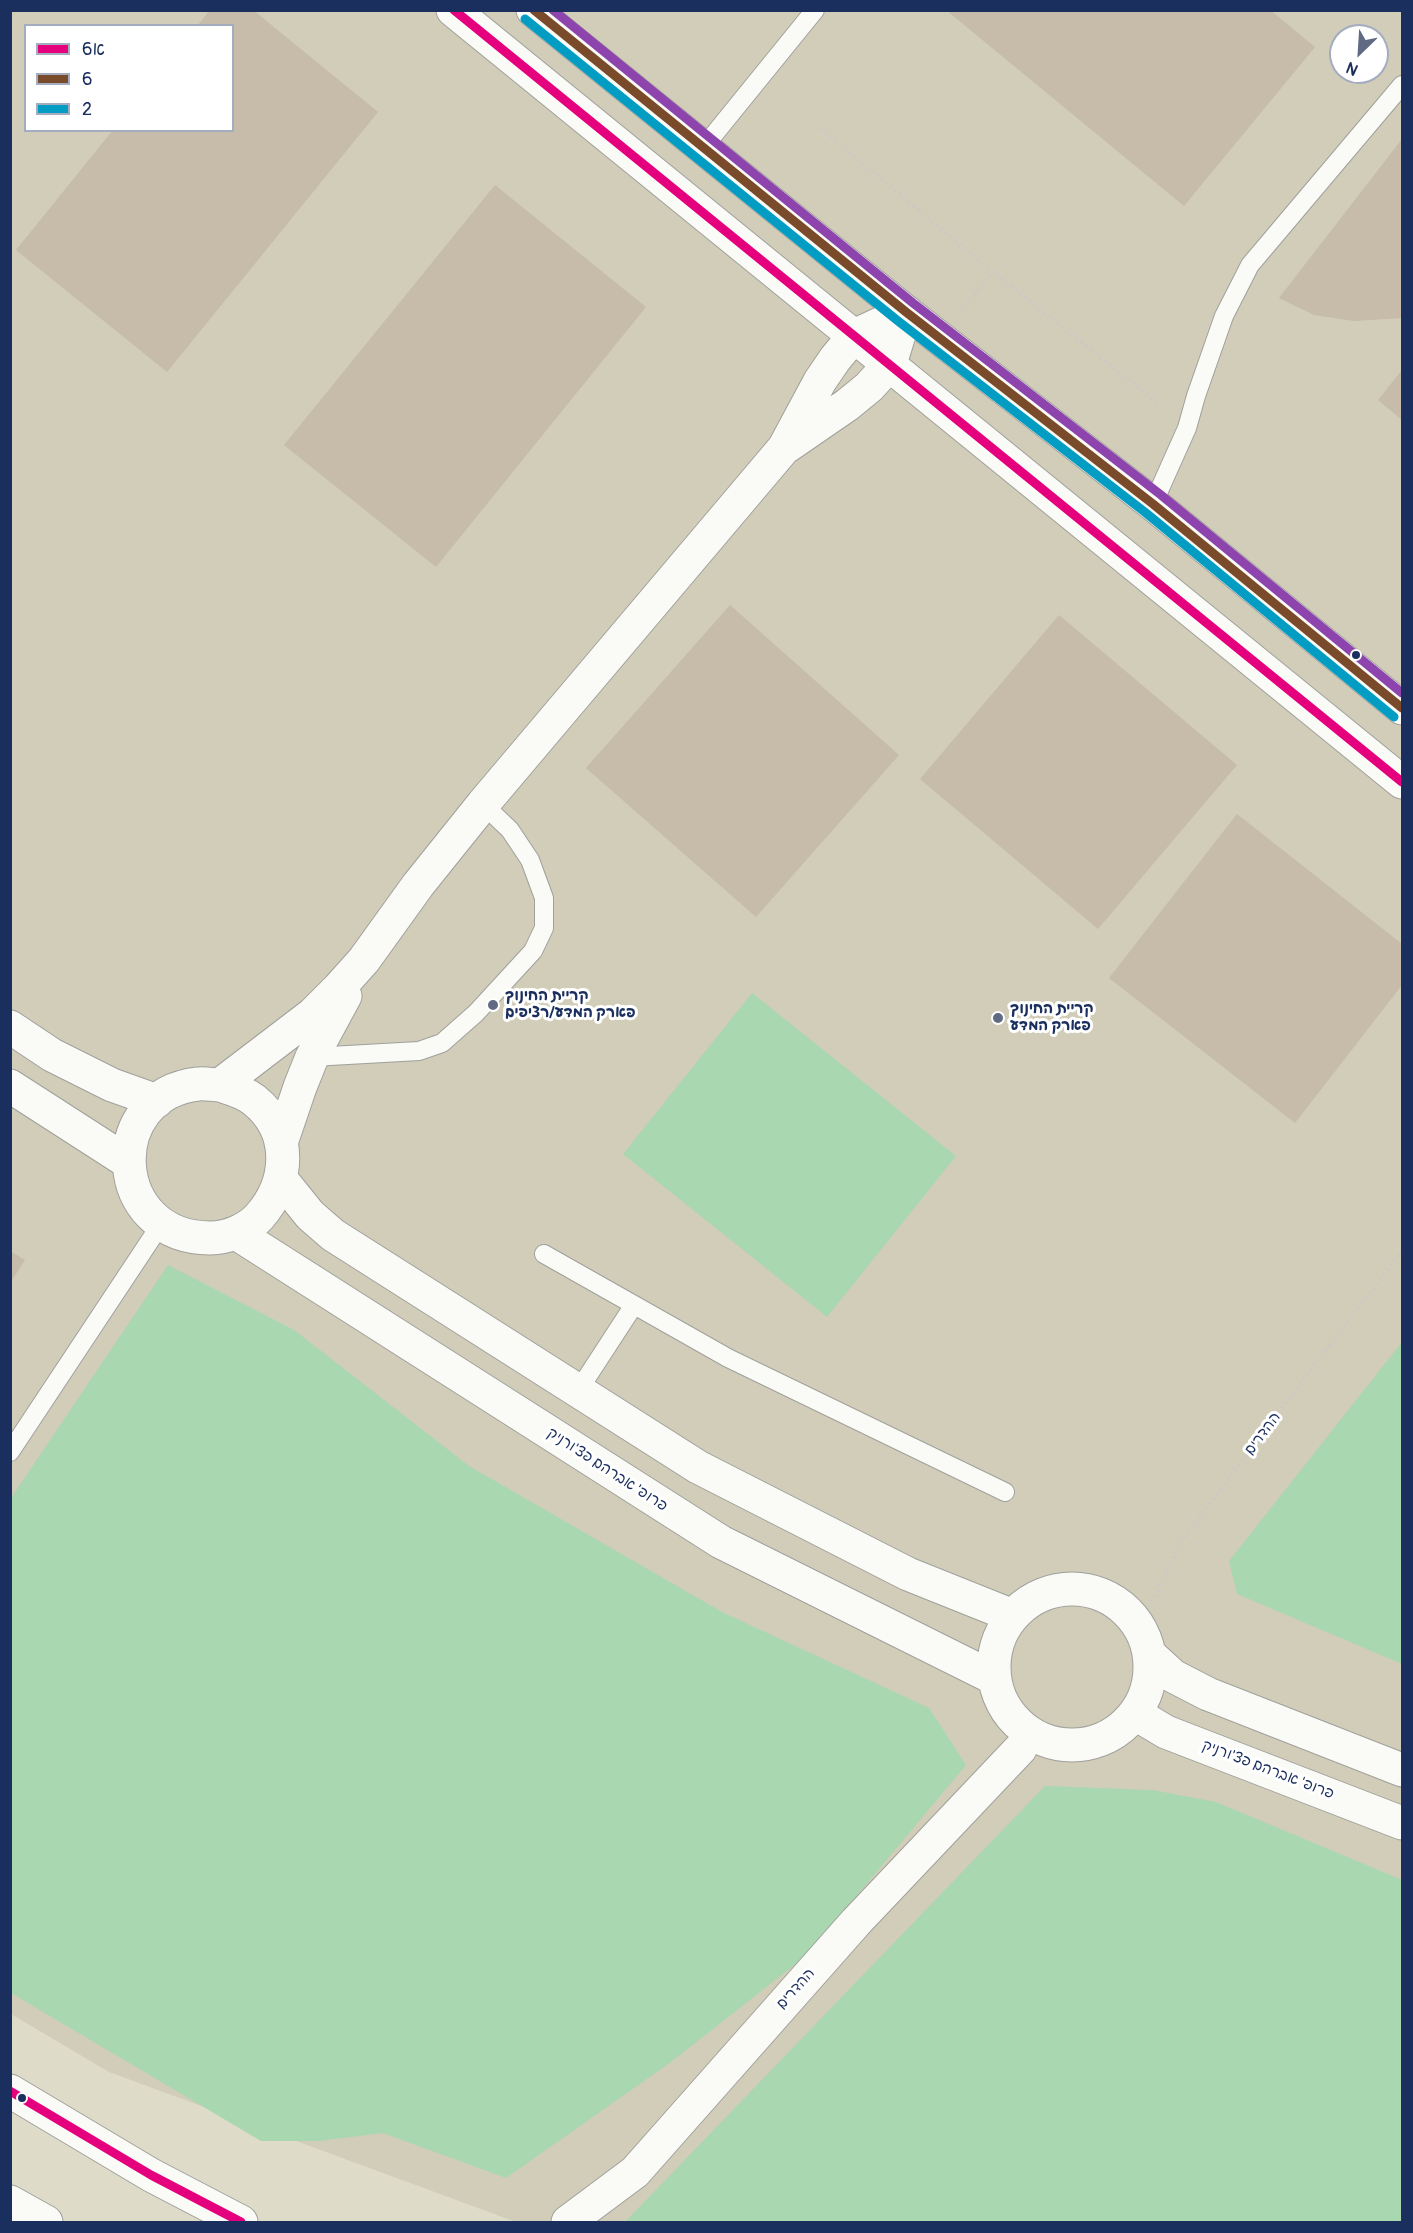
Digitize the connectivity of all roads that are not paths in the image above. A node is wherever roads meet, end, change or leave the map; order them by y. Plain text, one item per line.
1 (453, 10) edge
2 (534, 10) edge
3 (815, 10) edge
4 (1402, 85) edge
5 (703, 148) junction
6 (906, 312) junction
7 (854, 336) junction
8 (890, 364) junction
9 (784, 448) junction
10 (1153, 504) junction
11 (1402, 708) edge
12 (1402, 782) edge
13 (483, 804) junction
14 (364, 960) junction
15 (10, 1028) edge
16 (312, 1057) junction
17 (220, 1085) junction
18 (10, 1086) edge
19 (157, 1101) junction
20 (281, 1143) junction
21 (128, 1162) junction
22 (281, 1179) junction
23 (161, 1224) junction
24 (236, 1233) junction
25 (544, 1254) dead end
26 (634, 1305) junction
27 (578, 1391) junction
28 (10, 1452) edge
29 (1005, 1492) dead end
30 (1013, 1616) junction
31 (1144, 1641) junction
32 (994, 1678) junction
33 (1136, 1714) junction
34 (1020, 1749) dead end
35 (1402, 1770) edge
36 (1402, 1822) edge
37 (10, 2091) edge
38 (10, 2202) edge
39 (46, 2223) edge
40 (240, 2223) edge
41 (568, 2223) edge

1 - 7 street
2 - 5 street
3 - 5 lane
4 - 10 lane
5 - 6 street
6 - 7 street
6 - 8 street
6 - 10 street
7 - 8 street
7 - 9 street
8 - 9 street
8 - 12 street
9 - 13 street
10 - 11 street
13 - 14 street
13 - 16 lane
14 - 16 street
14 - 17 street
15 - 19 street
16 - 20 street
17 - 19 street
17 - 20 street
18 - 21 street
19 - 21 street
20 - 22 street
21 - 23 street
22 - 24 street
22 - 27 street
23 - 24 street
23 - 28 lane
24 - 32 street, פרופ' אברהם פצ'ורניק
25 - 26 lane
26 - 27 lane
26 - 29 lane
27 - 30 street
30 - 31 street
30 - 32 street
31 - 33 street
31 - 35 street
32 - 33 street
33 - 36 street, פרופ' אברהם פצ'ורניק
34 - 41 street, ההדרים
37 - 40 street
38 - 39 street

